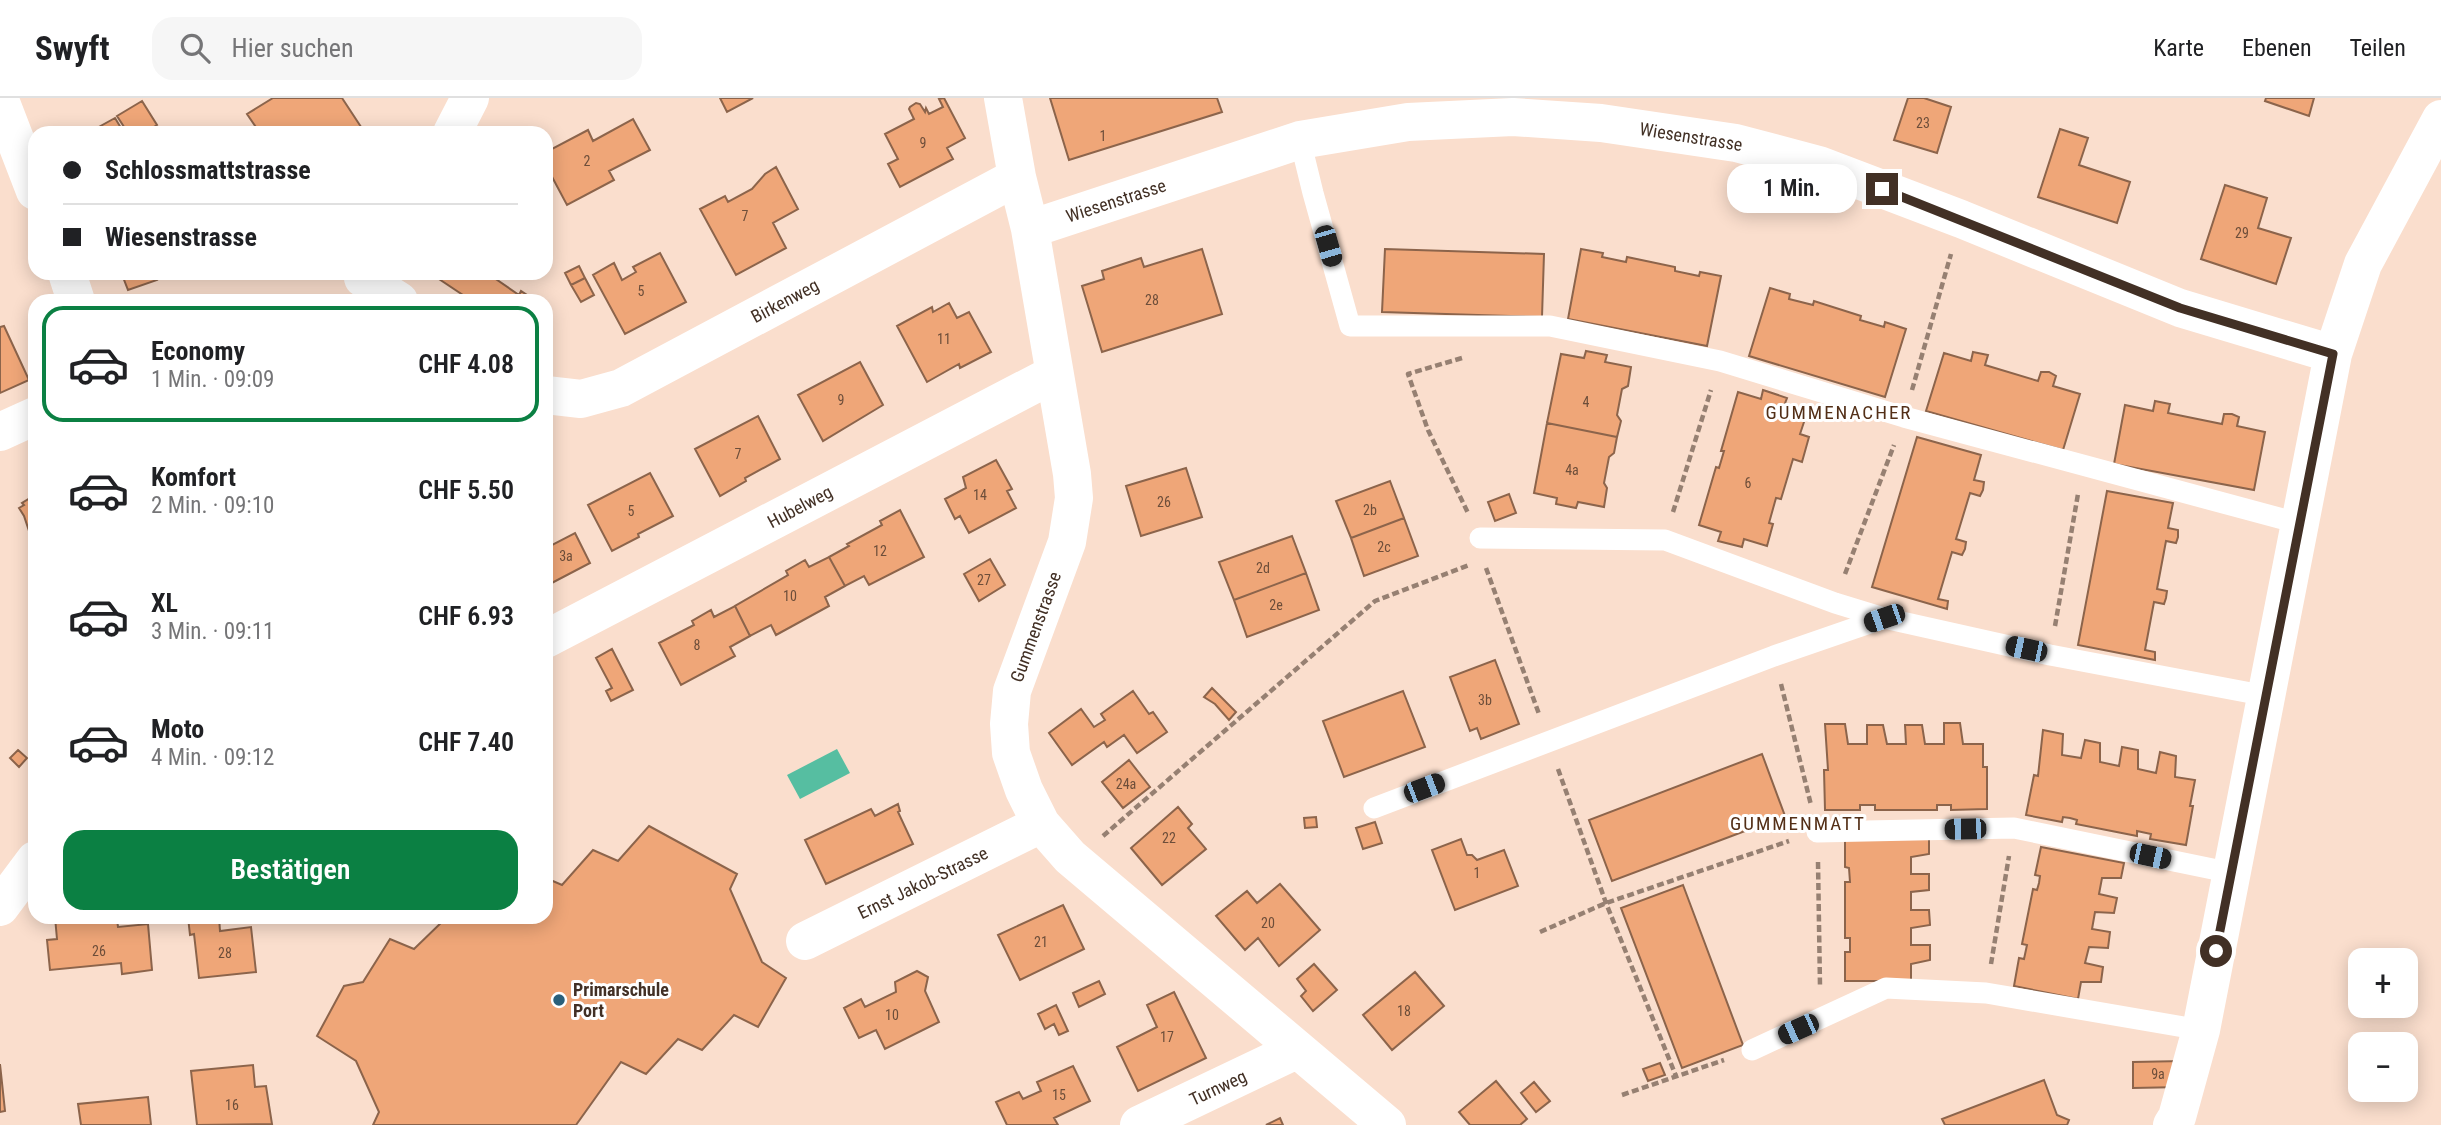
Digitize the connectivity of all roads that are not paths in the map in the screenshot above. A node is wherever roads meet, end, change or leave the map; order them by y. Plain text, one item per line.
1 (470, 98) edge
2 (1003, 98) edge
3 (0, 100) edge
4 (2441, 119) edge
5 (456, 126) edge
6 (1300, 139) junction
7 (28, 173) edge
8 (1017, 177) junction
9 (1030, 229) junction
10 (360, 284) edge
11 (382, 294) edge
12 (2333, 354) junction
13 (1054, 374) junction
14 (553, 396) edge
15 (28, 419) edge
16 (0, 432) edge
17 (2301, 524) junction
18 (1479, 537) road end
19 (1884, 618) junction
20 (553, 635) edge
21 (2267, 696) junction
22 (1374, 807) dead end
23 (1041, 824) junction
24 (1817, 832) road end
25 (28, 869) edge
26 (2232, 873) junction
27 (0, 907) edge
28 (805, 941) dead end
29 (2201, 1030) junction
30 (1296, 1050) junction
31 (1752, 1050) road end
32 (1139, 1125) edge
33 (1387, 1125) edge
34 (2172, 1125) edge

1 - 5 street
2 - 8 street, Gummenstrasse
3 - 7 street
4 - 12 street
6 - 9 street, Wiesenstrasse
6 - 12 street, Wiesenstrasse
6 - 17 lane
8 - 9 street, Gummenstrasse
8 - 14 street, Birkenweg
9 - 13 street, Gummenstrasse
10 - 11 street
12 - 17 street
13 - 20 street, Hubelweg
13 - 23 street, Gummenstrasse
15 - 16 street
17 - 21 street
18 - 19 lane
19 - 21 lane
19 - 22 lane
21 - 26 street
23 - 28 street, Ernst Jakob-Strasse
23 - 30 street, Gummenstrasse
24 - 26 lane
25 - 27 street
26 - 29 street
29 - 31 lane
29 - 34 street
30 - 32 street, Turnweg
30 - 33 street, Gummenstrasse

